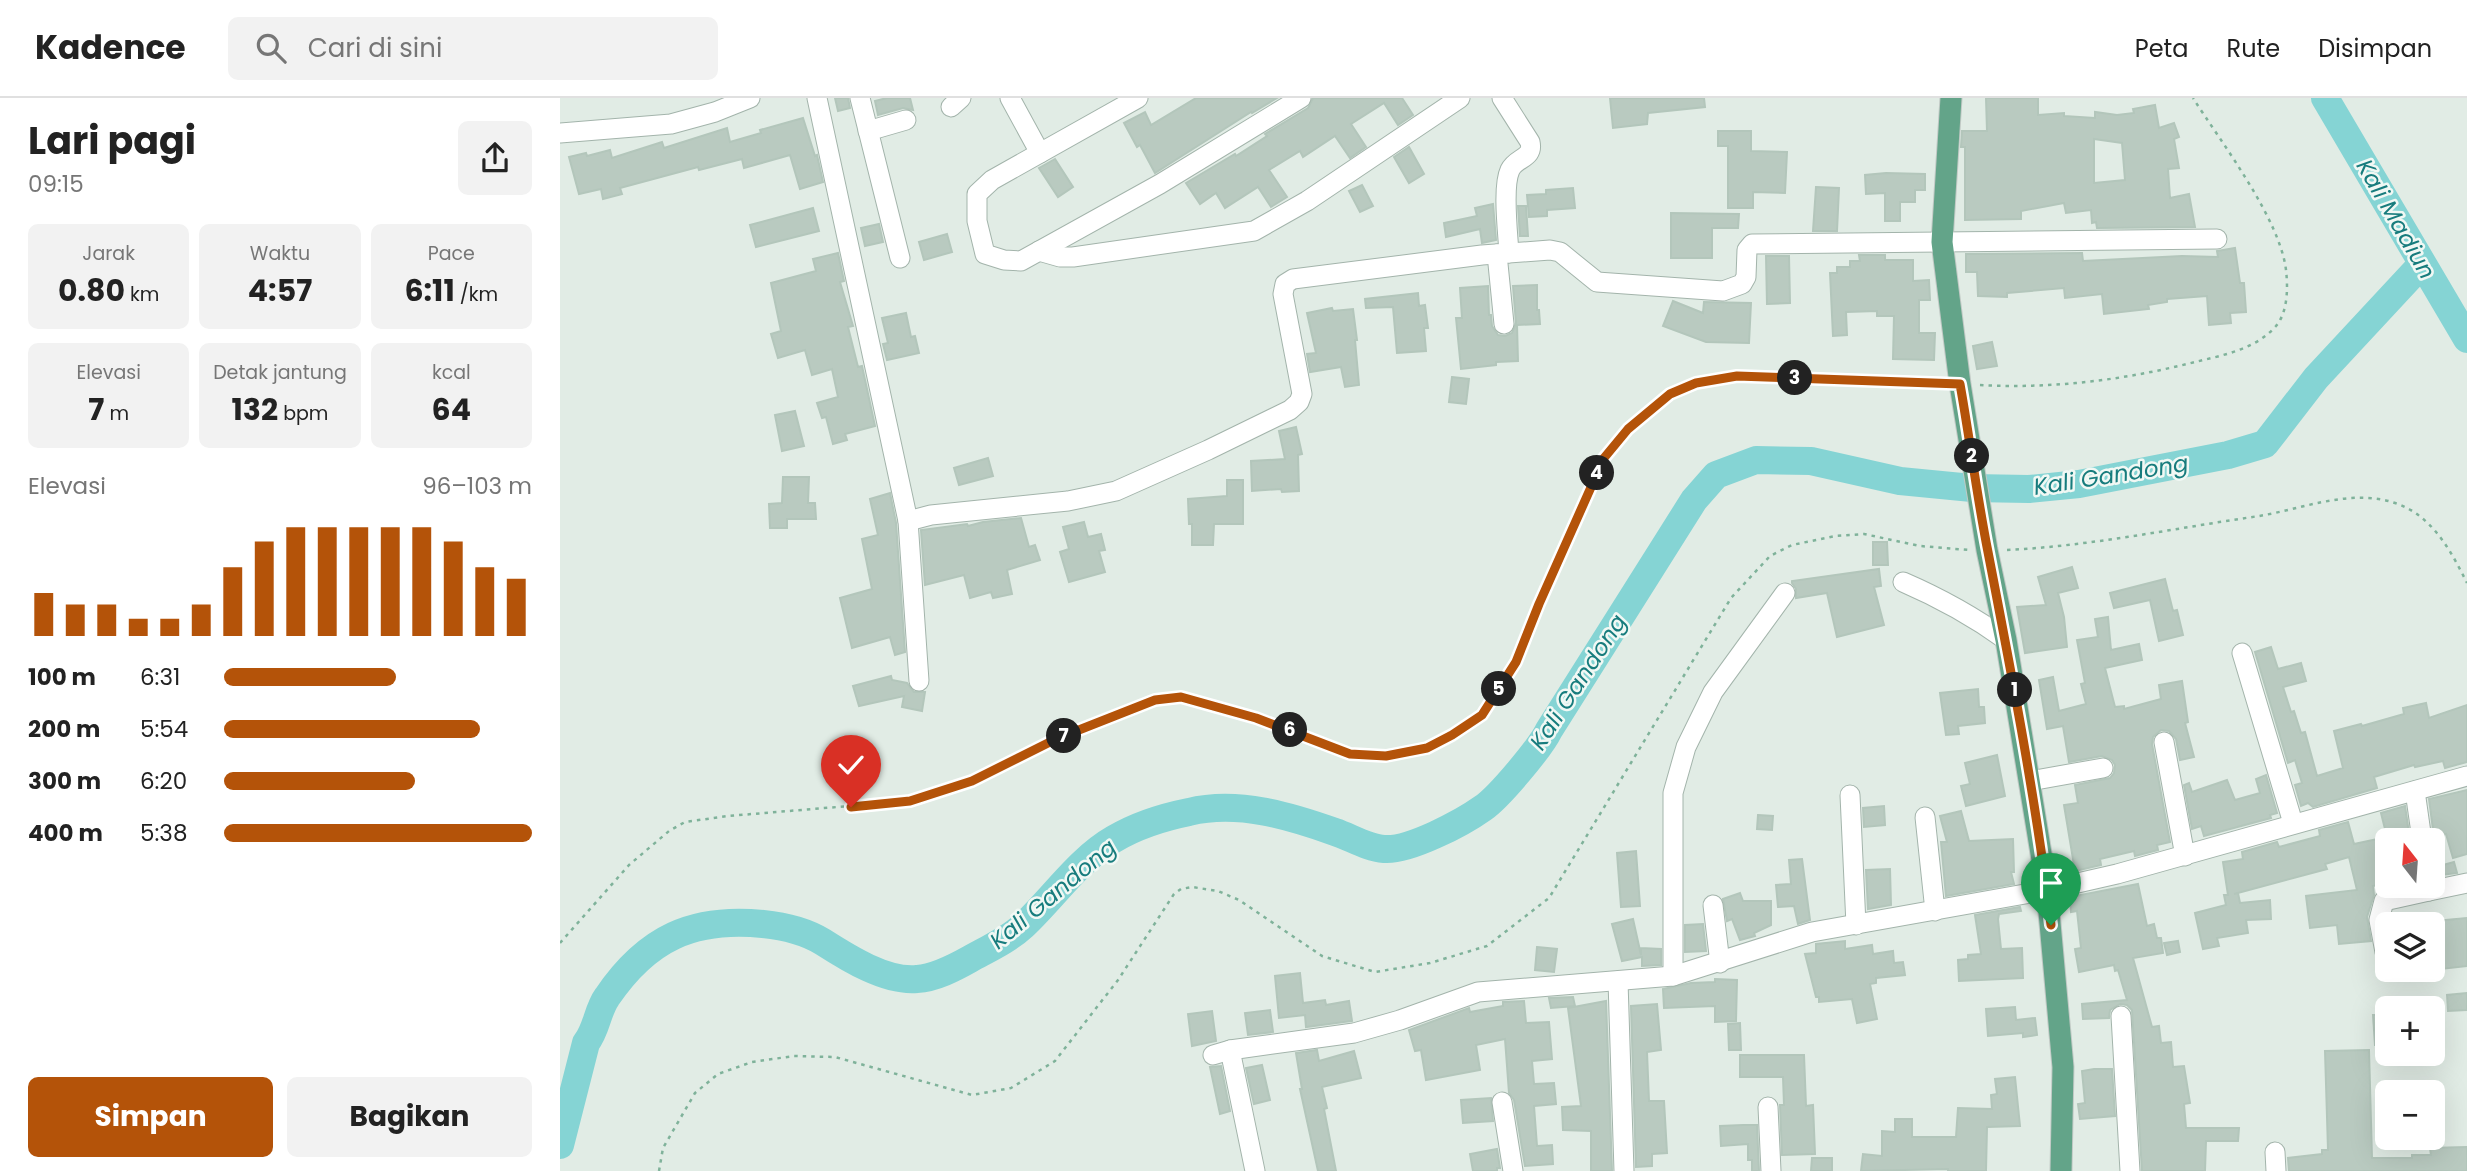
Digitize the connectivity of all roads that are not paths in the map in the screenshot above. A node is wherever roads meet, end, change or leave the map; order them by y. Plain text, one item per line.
1 (750, 98) edge
2 (817, 98) edge
3 (860, 98) edge
4 (1010, 98) edge
5 (1138, 98) edge
6 (1301, 98) edge
7 (1460, 98) edge
8 (1502, 98) edge
9 (1951, 98) edge
10 (906, 120) dead end
11 (868, 131) junction
12 (560, 134) edge
13 (1040, 153) junction
14 (2217, 239) dead end
15 (1942, 242) junction
16 (1039, 251) junction
17 (1503, 254) junction
18 (900, 258) dead end
19 (1504, 324) dead end
20 (908, 521) junction
21 (1902, 582) dead end
22 (1785, 593) dead end
23 (2006, 640) junction
24 (2242, 653) dead end
25 (919, 681) dead end
26 (2164, 742) dead end
27 (2103, 768) dead end
28 (2467, 776) edge
29 (2030, 781) junction
30 (2415, 791) junction
31 (1850, 795) dead end
32 (1925, 817) dead end
33 (2293, 823) junction
34 (2420, 828) edge
35 (2185, 856) junction
36 (2467, 883) edge
37 (2445, 886) edge
38 (2047, 890) junction
39 (2394, 898) edge
40 (1713, 905) dead end
41 (1935, 911) junction
42 (2381, 912) edge
43 (1856, 925) junction
44 (1720, 963) junction
45 (1673, 976) junction
46 (1618, 981) junction
47 (2121, 1016) dead end
48 (1502, 1102) dead end
49 (1768, 1107) dead end
50 (1255, 1171) edge
51 (1513, 1171) edge
52 (1623, 1171) edge
53 (1771, 1171) edge
54 (2061, 1171) edge
55 (2130, 1171) edge

1 - 12 street
2 - 20 street
3 - 11 street
4 - 13 street
5 - 13 street
6 - 16 street
7 - 16 street
8 - 17 street
9 - 15 main road
10 - 11 street
11 - 18 street
13 - 16 street
14 - 15 street
15 - 17 street
15 - 23 main road
17 - 19 street
17 - 20 street
20 - 25 street
21 - 23 street
22 - 45 street
23 - 29 main road
24 - 33 street
26 - 35 street
27 - 29 street
28 - 30 street
29 - 38 main road
30 - 33 street
30 - 34 street
31 - 43 street
32 - 41 street
33 - 35 street
35 - 38 street
36 - 37 street
38 - 41 street
38 - 54 main road
39 - 42 street
40 - 44 street
41 - 43 street
43 - 44 street
44 - 45 street
45 - 46 street
46 - 50 street
46 - 52 street
47 - 55 street
48 - 51 street
49 - 53 street

